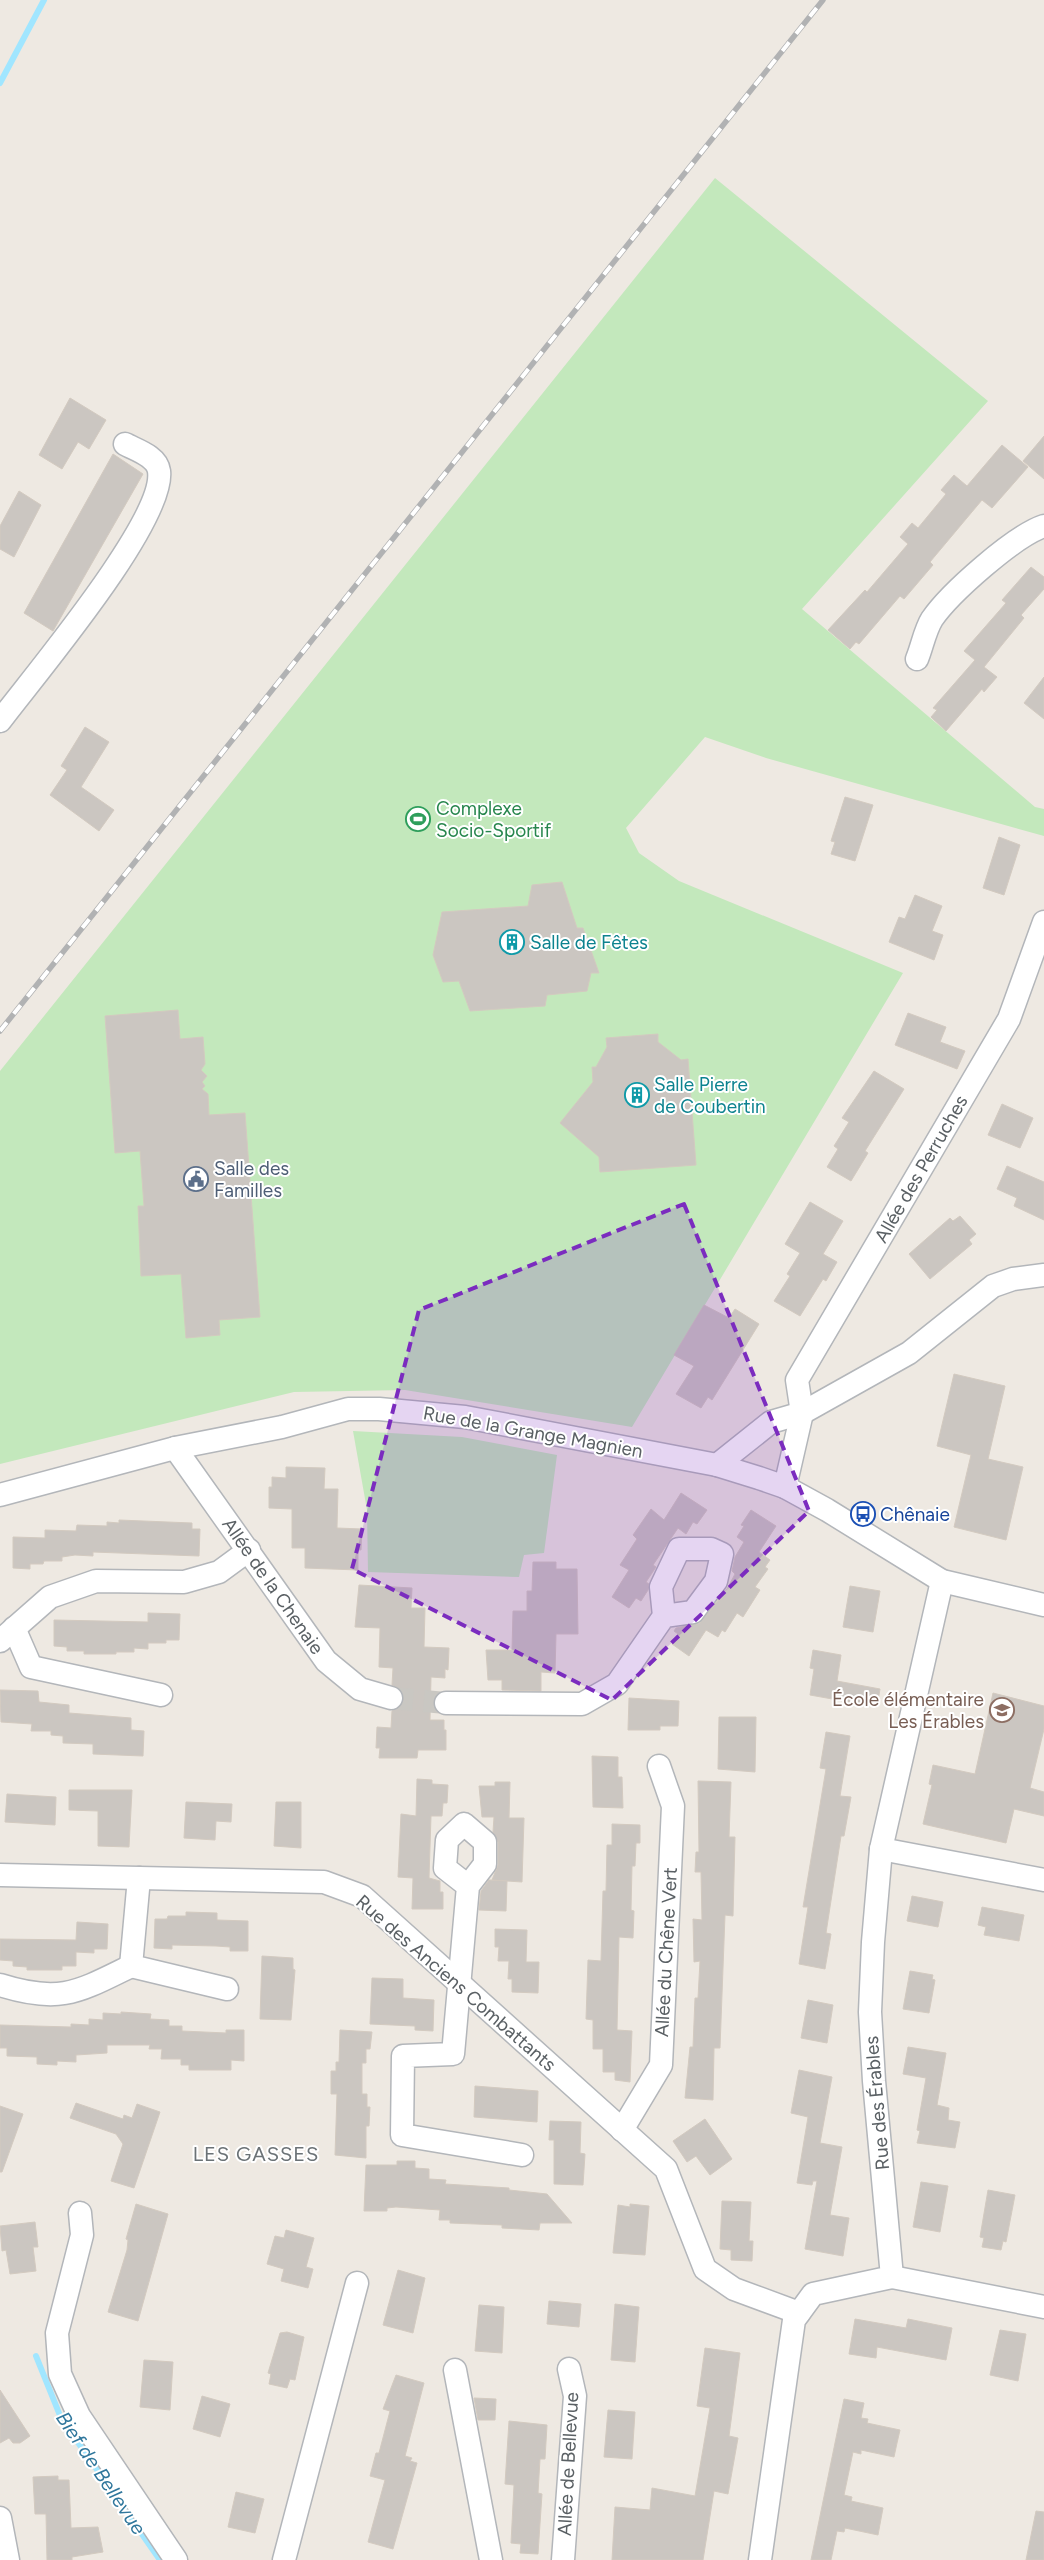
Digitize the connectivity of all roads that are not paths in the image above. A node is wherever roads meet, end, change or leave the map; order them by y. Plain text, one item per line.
1 (125, 444) dead end
2 (1044, 526) edge
3 (917, 659) dead end
4 (0, 721) edge
5 (1044, 922) edge
6 (1044, 1275) edge
7 (802, 1413) junction
8 (175, 1448) junction
9 (717, 1465) junction
10 (785, 1487) junction
11 (0, 1495) edge
12 (249, 1550) junction
13 (942, 1581) junction
14 (1044, 1605) edge
15 (664, 1616) dead end
16 (7, 1635) edge
17 (161, 1695) dead end
18 (391, 1698) tunnel mouth
19 (446, 1703) tunnel mouth
20 (659, 1766) dead end
21 (882, 1849) junction
22 (0, 1875) edge
23 (139, 1878) junction
24 (1044, 1880) edge
25 (468, 1886) dead end
26 (131, 1966) junction
27 (458, 1982) junction
28 (0, 1985) edge
29 (227, 1989) dead end
30 (622, 2130) junction
31 (522, 2154) dead end
32 (80, 2213) dead end
33 (892, 2277) junction
34 (357, 2283) dead end
35 (1044, 2307) edge
36 (799, 2313) junction
37 (569, 2368) dead end
38 (455, 2370) dead end
39 (0, 2518) edge
40 (8, 2560) edge
41 (176, 2560) edge
42 (284, 2560) edge
43 (491, 2560) edge
44 (564, 2560) edge
45 (760, 2560) edge

1 - 4 street
2 - 3 street
5 - 7 street, Allée des Perruches
6 - 7 street
7 - 9 street
7 - 10 street
8 - 9 street, Rue de la Grange Magnien
8 - 11 street, Rue de la Grange Magnien
8 - 12 street, Allée de la Chenaie
9 - 10 street, Rue de la Grange Magnien
10 - 13 street, Rue de la Grange Magnien
12 - 16 street
12 - 18 street, Allée de la Chenaie
13 - 14 street, Rue de la Grange Magnien
13 - 21 street, Rue des Érables
15 - 19 street
16 - 17 street
20 - 30 street, Allée du Chêne Vert
21 - 24 street
21 - 33 street, Rue des Érables
22 - 23 street, Rue des Anciens Combattants
23 - 26 street
23 - 27 street, Rue des Anciens Combattants
25 - 27 street
26 - 28 street
26 - 29 street
27 - 30 street, Rue des Anciens Combattants
27 - 31 street
30 - 36 street, Rue des Anciens Combattants
32 - 41 street
33 - 35 street
33 - 36 street
34 - 42 street
36 - 45 street
37 - 44 street, Allée de Bellevue
38 - 43 street
39 - 40 street

